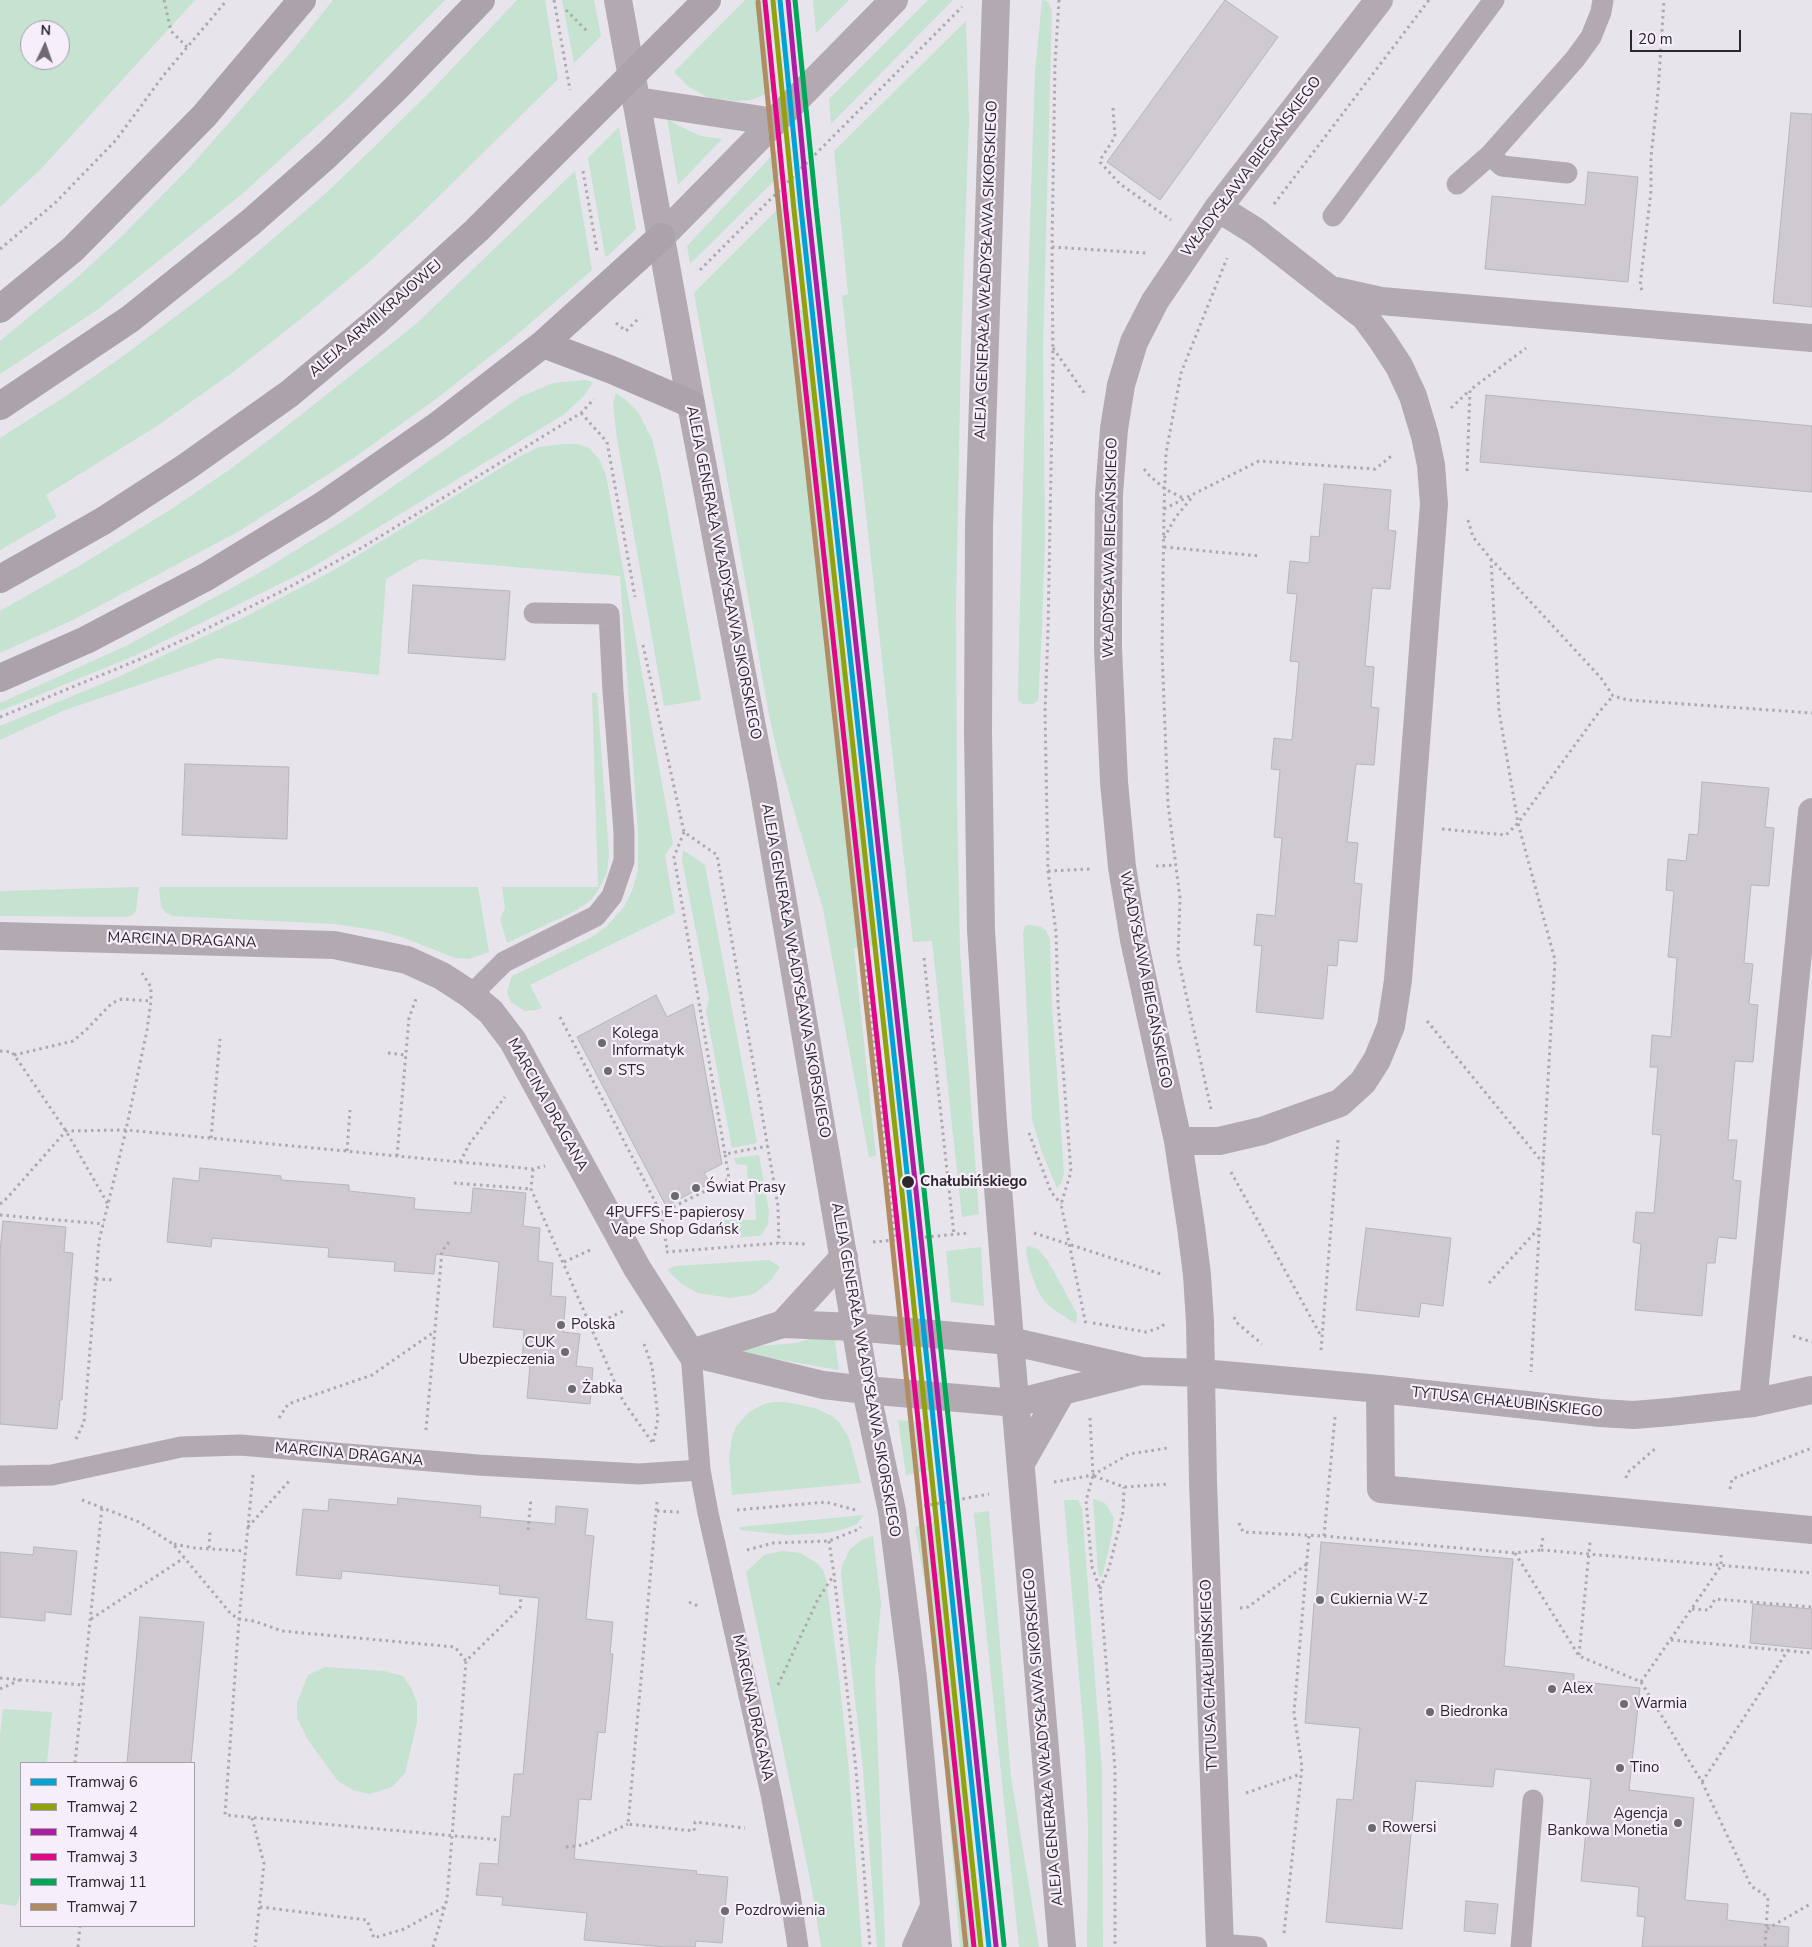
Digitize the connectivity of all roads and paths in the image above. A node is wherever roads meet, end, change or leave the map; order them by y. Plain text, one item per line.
1 (164, 0) edge
2 (227, 0) edge
3 (302, 0) edge
4 (481, 0) edge
5 (554, 0) edge
6 (707, 0) edge
7 (894, 0) edge
8 (996, 0) edge
9 (1059, 0) edge
10 (1379, 0) edge
11 (1429, 0) edge
12 (1494, 0) edge
13 (1603, 0) edge
14 (1664, 0) edge
15 (619, 1) edge
16 (566, 10) dead end
17 (595, 39) dead end
18 (187, 47) junction
19 (564, 56) dead end
20 (637, 101) junction
21 (1113, 108) dead end
22 (775, 122) junction
23 (1490, 155) junction
24 (1567, 174) dead end
25 (1457, 184) dead end
26 (1218, 208) junction
27 (1333, 216) dead end
28 (1178, 225) dead end
29 (1255, 231) junction
30 (661, 237) junction
31 (1052, 247) junction
32 (0, 250) edge
33 (1156, 254) dead end
34 (1326, 288) junction
35 (0, 309) edge
36 (1659, 325) junction
37 (1812, 338) edge
38 (543, 344) junction
39 (1530, 345) dead end
40 (1470, 390) junction
41 (691, 404) junction
42 (0, 406) edge
43 (1424, 431) junction
44 (1467, 479) dead end
45 (1195, 494) junction
46 (1164, 509) junction
47 (1468, 518) dead end
48 (1469, 537) dead end
49 (1474, 537) junction
50 (1164, 538) junction
51 (1164, 547) junction
52 (1259, 556) dead end
53 (1491, 559) junction
54 (0, 579) edge
55 (636, 603) dead end
56 (534, 613) dead end
57 (642, 641) dead end
58 (0, 678) edge
59 (1613, 696) junction
60 (1812, 713) edge
61 (0, 717) edge
62 (1812, 812) edge
63 (1518, 823) junction
64 (1436, 828) dead end
65 (684, 832) junction
66 (0, 936) edge
67 (924, 958) dead end
68 (866, 963) dead end
69 (141, 972) dead end
70 (471, 995) junction
71 (424, 1000) dead end
72 (151, 1001) junction
73 (560, 1017) dead end
74 (1427, 1021) dead end
75 (220, 1039) dead end
76 (0, 1051) edge
77 (388, 1053) dead end
78 (14, 1055) junction
79 (406, 1055) junction
80 (506, 1096) dead end
81 (1340, 1103) junction
82 (350, 1110) dead end
83 (1211, 1112) dead end
84 (126, 1130) junction
85 (66, 1131) junction
86 (211, 1138) junction
87 (1178, 1141) junction
88 (768, 1146) junction
89 (347, 1151) junction
90 (725, 1154) junction
91 (397, 1156) junction
92 (460, 1162) junction
93 (552, 1164) dead end
94 (1543, 1164) junction
95 (1229, 1166) dead end
96 (533, 1169) junction
97 (454, 1182) dead end
98 (532, 1189) junction
99 (0, 1204) edge
100 (109, 1206) junction
101 (662, 1213) junction
102 (0, 1215) edge
103 (104, 1224) junction
104 (1539, 1228) junction
105 (1030, 1231) dead end
106 (978, 1232) dead end
107 (954, 1235) junction
108 (895, 1240) junction
109 (882, 1241) dead end
110 (449, 1242) dead end
111 (779, 1243) junction
112 (793, 1243) dead end
113 (1070, 1245) junction
114 (579, 1256) dead end
115 (844, 1257) junction
116 (563, 1262) junction
117 (1173, 1278) dead end
118 (96, 1279) junction
119 (114, 1280) dead end
120 (1489, 1282) dead end
121 (625, 1301) dead end
122 (629, 1309) junction
123 (1232, 1313) dead end
124 (1170, 1315) dead end
125 (632, 1316) dead end
126 (1085, 1322) junction
127 (783, 1324) junction
128 (591, 1326) junction
129 (855, 1327) junction
130 (1086, 1329) dead end
131 (435, 1331) junction
132 (1321, 1336) junction
133 (642, 1337) dead end
134 (1010, 1341) junction
135 (1266, 1346) dead end
136 (691, 1353) junction
137 (1320, 1358) dead end
138 (1141, 1371) junction
139 (1202, 1373) junction
140 (1531, 1373) dead end
141 (866, 1390) junction
142 (1380, 1390) junction
143 (1812, 1390) edge
144 (1062, 1391) junction
145 (1016, 1403) junction
146 (1754, 1403) junction
147 (1335, 1414) dead end
148 (1091, 1428) dead end
149 (74, 1444) dead end
150 (1174, 1447) dead end
151 (1656, 1447) dead end
152 (269, 1448) junction
153 (1812, 1448) edge
154 (424, 1461) junction
155 (1021, 1464) junction
156 (700, 1470) junction
157 (1093, 1475) junction
158 (0, 1476) edge
159 (292, 1477) dead end
160 (1061, 1481) dead end
161 (1203, 1482) junction
162 (1124, 1487) junction
163 (532, 1492) dead end
164 (987, 1494) dead end
165 (79, 1499) dead end
166 (934, 1504) dead end
167 (102, 1508) junction
168 (1593, 1508) junction
169 (1620, 1511) junction
170 (862, 1512) dead end
171 (708, 1513) junction
172 (1236, 1517) dead end
173 (1724, 1521) junction
174 (865, 1522) dead end
175 (247, 1528) junction
176 (528, 1530) dead end
177 (1812, 1530) edge
178 (210, 1531) dead end
179 (1309, 1536) junction
180 (1324, 1536) junction
181 (829, 1541) junction
182 (173, 1544) junction
183 (209, 1548) junction
184 (1541, 1550) dead end
185 (245, 1551) junction
186 (1589, 1554) junction
187 (184, 1558) junction
188 (719, 1558) junction
189 (1307, 1563) junction
190 (1721, 1566) junction
191 (1812, 1573) edge
192 (834, 1574) junction
193 (1100, 1590) junction
194 (521, 1596) dead end
195 (1812, 1607) edge
196 (1692, 1609) junction
197 (1208, 1611) junction
198 (90, 1619) junction
199 (239, 1619) junction
200 (1670, 1640) junction
201 (1790, 1647) dead end
202 (1787, 1650) junction
203 (1812, 1653) edge
204 (1579, 1656) junction
205 (466, 1661) junction
206 (0, 1678) edge
207 (21, 1680) junction
208 (1641, 1682) junction
209 (83, 1685) junction
210 (0, 1689) edge
211 (775, 1690) dead end
212 (75, 1762) edge
213 (1300, 1774) junction
214 (1702, 1782) junction
215 (1533, 1800) dead end
216 (1215, 1805) junction
217 (252, 1818) junction
218 (628, 1824) junction
219 (451, 1836) junction
220 (748, 1836) dead end
221 (500, 1840) dead end
222 (566, 1847) dead end
223 (1812, 1903) edge
224 (935, 1905) junction
225 (444, 1907) junction
226 (260, 1908) junction
227 (80, 1927) edge
228 (1766, 1929) junction
229 (1283, 1937) dead end
230 (1220, 1945) edge
231 (78, 1947) edge
232 (256, 1947) edge
233 (433, 1947) edge
234 (798, 1947) edge
235 (870, 1947) edge
236 (916, 1947) edge
237 (938, 1947) edge
238 (1062, 1947) edge
239 (1115, 1947) edge
240 (1258, 1947) edge
241 (1521, 1947) edge
242 (1765, 1947) edge

1 - 18 path
2 - 18 path
3 - 35 main road
4 - 42 main road
5 - 19 path
6 - 54 main road, ALEJA ARMII KRAJOWEJ, bridge
7 - 22 street
8 - 134 street, ALEJA GENERAŁA WŁADYSŁAWA SIKORSKIEGO
9 - 31 path
10 - 26 street, WŁADYSŁAWA BIEGAŃSKIEGO
11 - 29 path
12 - 27 lane
13 - 23 lane
14 - 36 path
15 - 20 street, ALEJA GENERAŁA WŁADYSŁAWA SIKORSKIEGO
16 - 17 path
18 - 32 path
20 - 22 street
20 - 30 street, ALEJA GENERAŁA WŁADYSŁAWA SIKORSKIEGO
21 - 28 path
22 - 30 street
23 - 24 lane
23 - 25 lane
26 - 29 street
26 - 87 street, WŁADYSŁAWA BIEGAŃSKIEGO
29 - 34 street
29 - 46 path
30 - 38 main road
30 - 41 street, ALEJA GENERAŁA WŁADYSŁAWA SIKORSKIEGO
31 - 33 path
31 - 113 path
34 - 36 street
34 - 43 street
36 - 37 street
38 - 41 main road
38 - 58 main road
39 - 40 path
40 - 43 path
40 - 44 path
41 - 115 street, ALEJA GENERAŁA WŁADYSŁAWA SIKORSKIEGO
43 - 45 path
43 - 81 street
45 - 46 path
45 - 50 path
46 - 50 path
47 - 49 path
48 - 49 path
49 - 53 path
50 - 51 path
51 - 52 path
51 - 83 path
53 - 59 path
53 - 63 path
55 - 61 path
56 - 70 lane
57 - 65 path
59 - 60 path
59 - 63 path
62 - 146 street
63 - 64 path
63 - 94 path
65 - 88 path
65 - 90 path
66 - 70 street, MARCINA DRAGANA
67 - 107 path
68 - 108 path
69 - 72 path
70 - 136 street, MARCINA DRAGANA
71 - 79 path
72 - 78 path
72 - 84 path
73 - 101 path
74 - 94 path
75 - 86 path
76 - 78 path
77 - 79 path
78 - 85 path
79 - 91 path
80 - 92 path
81 - 87 street
81 - 132 path
82 - 89 path
84 - 85 path
84 - 86 path
84 - 100 path
85 - 99 path
85 - 100 path
86 - 89 path
87 - 139 street, WŁADYSŁAWA BIEGAŃSKIEGO
88 - 90 path
88 - 111 path
89 - 91 path
90 - 101 path
91 - 92 path
92 - 96 path
93 - 96 path
94 - 104 path
95 - 132 path
96 - 98 path
97 - 98 path
98 - 116 path
100 - 103 path
101 - 111 path
102 - 103 path
103 - 118 path
104 - 120 path
104 - 140 path
105 - 113 path
106 - 107 path
107 - 108 path
108 - 109 path
110 - 131 path
111 - 112 path
113 - 117 path
113 - 126 path
114 - 116 path
115 - 127 street
115 - 129 street, ALEJA GENERAŁA WŁADYSŁAWA SIKORSKIEGO
116 - 128 path
118 - 119 path
118 - 149 path
121 - 122 path
122 - 125 path
122 - 128 path
123 - 135 path
124 - 126 path
126 - 130 path
127 - 129 street
127 - 136 street
128 - 133 path
129 - 134 street, TYTUSA CHAŁUBIŃSKIEGO
129 - 141 street, ALEJA GENERAŁA WŁADYSŁAWA SIKORSKIEGO
131 - 152 path
131 - 154 path
132 - 137 path
134 - 138 street, TYTUSA CHAŁUBIŃSKIEGO
134 - 145 street, ALEJA GENERAŁA WŁADYSŁAWA SIKORSKIEGO
136 - 141 street
136 - 156 lane, MARCINA DRAGANA
138 - 139 street, TYTUSA CHAŁUBIŃSKIEGO
138 - 144 street, TYTUSA CHAŁUBIŃSKIEGO
139 - 142 street, TYTUSA CHAŁUBIŃSKIEGO
139 - 161 street, TYTUSA CHAŁUBIŃSKIEGO
141 - 145 street, TYTUSA CHAŁUBIŃSKIEGO
141 - 224 street, ALEJA GENERAŁA WŁADYSŁAWA SIKORSKIEGO
142 - 146 street, TYTUSA CHAŁUBIŃSKIEGO
142 - 168 street
143 - 146 street, TYTUSA CHAŁUBIŃSKIEGO
144 - 145 street, TYTUSA CHAŁUBIŃSKIEGO
144 - 155 street
145 - 155 street, ALEJA GENERAŁA WŁADYSŁAWA SIKORSKIEGO
147 - 180 path
148 - 157 path
150 - 157 path
151 - 169 path
152 - 154 lane, MARCINA DRAGANA
152 - 158 lane, MARCINA DRAGANA
152 - 175 path
153 - 173 path
154 - 156 lane, MARCINA DRAGANA
155 - 238 street, ALEJA GENERAŁA WŁADYSŁAWA SIKORSKIEGO
156 - 171 lane, MARCINA DRAGANA
157 - 160 path
157 - 162 path
157 - 193 path
159 - 175 path
161 - 162 path
161 - 197 street, TYTUSA CHAŁUBIŃSKIEGO
162 - 193 path
163 - 176 path
164 - 166 path
165 - 167 path
167 - 182 path
167 - 198 path
168 - 169 street
168 - 186 path
169 - 173 street
170 - 171 path
171 - 188 lane, MARCINA DRAGANA
171 - 218 path
172 - 179 path
173 - 177 street
173 - 190 path
174 - 181 path
175 - 185 path
178 - 183 path
179 - 180 path
179 - 189 path
180 - 204 path
181 - 188 path
181 - 192 path
182 - 183 path
182 - 187 path
183 - 185 path
184 - 186 path
185 - 199 path
186 - 190 path
186 - 204 path
187 - 198 path
187 - 199 path
188 - 234 lane, MARCINA DRAGANA
189 - 197 path
189 - 213 path
190 - 191 path
190 - 196 path
192 - 211 path
192 - 235 path
193 - 239 path
194 - 205 path
195 - 196 path
196 - 200 path
197 - 216 street, TYTUSA CHAŁUBIŃSKIEGO
198 - 209 path
199 - 205 path
199 - 217 path
200 - 202 path
200 - 208 path
201 - 202 path
202 - 203 path
202 - 214 path
204 - 208 path
205 - 219 path
206 - 207 path
207 - 209 path
207 - 210 path
208 - 214 path
209 - 212 path
213 - 216 path
213 - 229 path
214 - 228 path
215 - 241 lane
216 - 230 street, TYTUSA CHAŁUBIŃSKIEGO
217 - 219 path
217 - 226 path
218 - 220 path
218 - 222 path
219 - 221 path
219 - 225 path
223 - 228 path
224 - 236 street
224 - 237 street, ALEJA GENERAŁA WŁADYSŁAWA SIKORSKIEGO
225 - 226 path
225 - 233 path
226 - 232 path
227 - 231 path
228 - 242 path
230 - 240 lane

